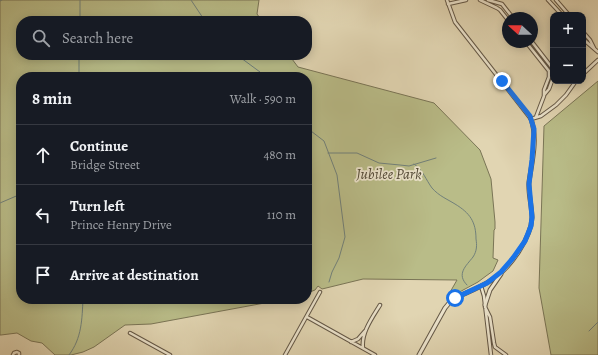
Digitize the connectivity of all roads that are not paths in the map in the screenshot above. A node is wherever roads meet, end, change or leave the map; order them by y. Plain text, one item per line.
1 (447, 0) edge
2 (466, 0) edge
3 (481, 0) edge
4 (488, 0) edge
5 (548, 0) edge
6 (556, 0) edge
7 (448, 4) junction
8 (508, 12) edge
9 (559, 12) edge
10 (566, 12) edge
11 (502, 13) edge
12 (586, 35) edge
13 (586, 41) edge
14 (531, 48) edge
15 (537, 48) edge
16 (594, 48) junction
17 (598, 52) edge
18 (598, 60) edge
19 (550, 65) edge
20 (586, 71) edge
21 (551, 84) edge
22 (574, 84) edge
23 (544, 96) junction
24 (536, 117) junction
25 (531, 119) junction
26 (501, 272) junction
27 (481, 286) junction
28 (320, 292) dead end
29 (380, 306) dead end
30 (485, 306) junction
31 (307, 317) junction
32 (366, 330) junction
33 (130, 333) dead end
34 (351, 342) junction
35 (363, 348) junction
36 (13, 355) edge
37 (19, 355) edge
38 (170, 355) edge
39 (285, 355) edge
40 (375, 355) edge
41 (419, 355) edge
42 (491, 355) edge
43 (506, 355) edge

1 - 7 street
2 - 7 street
3 - 4 street
3 - 11 street
4 - 8 street
5 - 9 street
6 - 10 street
7 - 25 street
12 - 16 street
13 - 16 street
14 - 23 street
15 - 19 street
16 - 17 street
18 - 20 street
21 - 23 street
22 - 24 street
23 - 24 street
24 - 25 street
25 - 26 street
26 - 27 street
26 - 30 street
27 - 30 street
27 - 41 street
28 - 31 street
29 - 32 street
30 - 42 street
30 - 43 street
31 - 34 street
31 - 39 street
32 - 34 street
32 - 35 street
33 - 38 street
34 - 35 street
35 - 40 street
36 - 37 street

